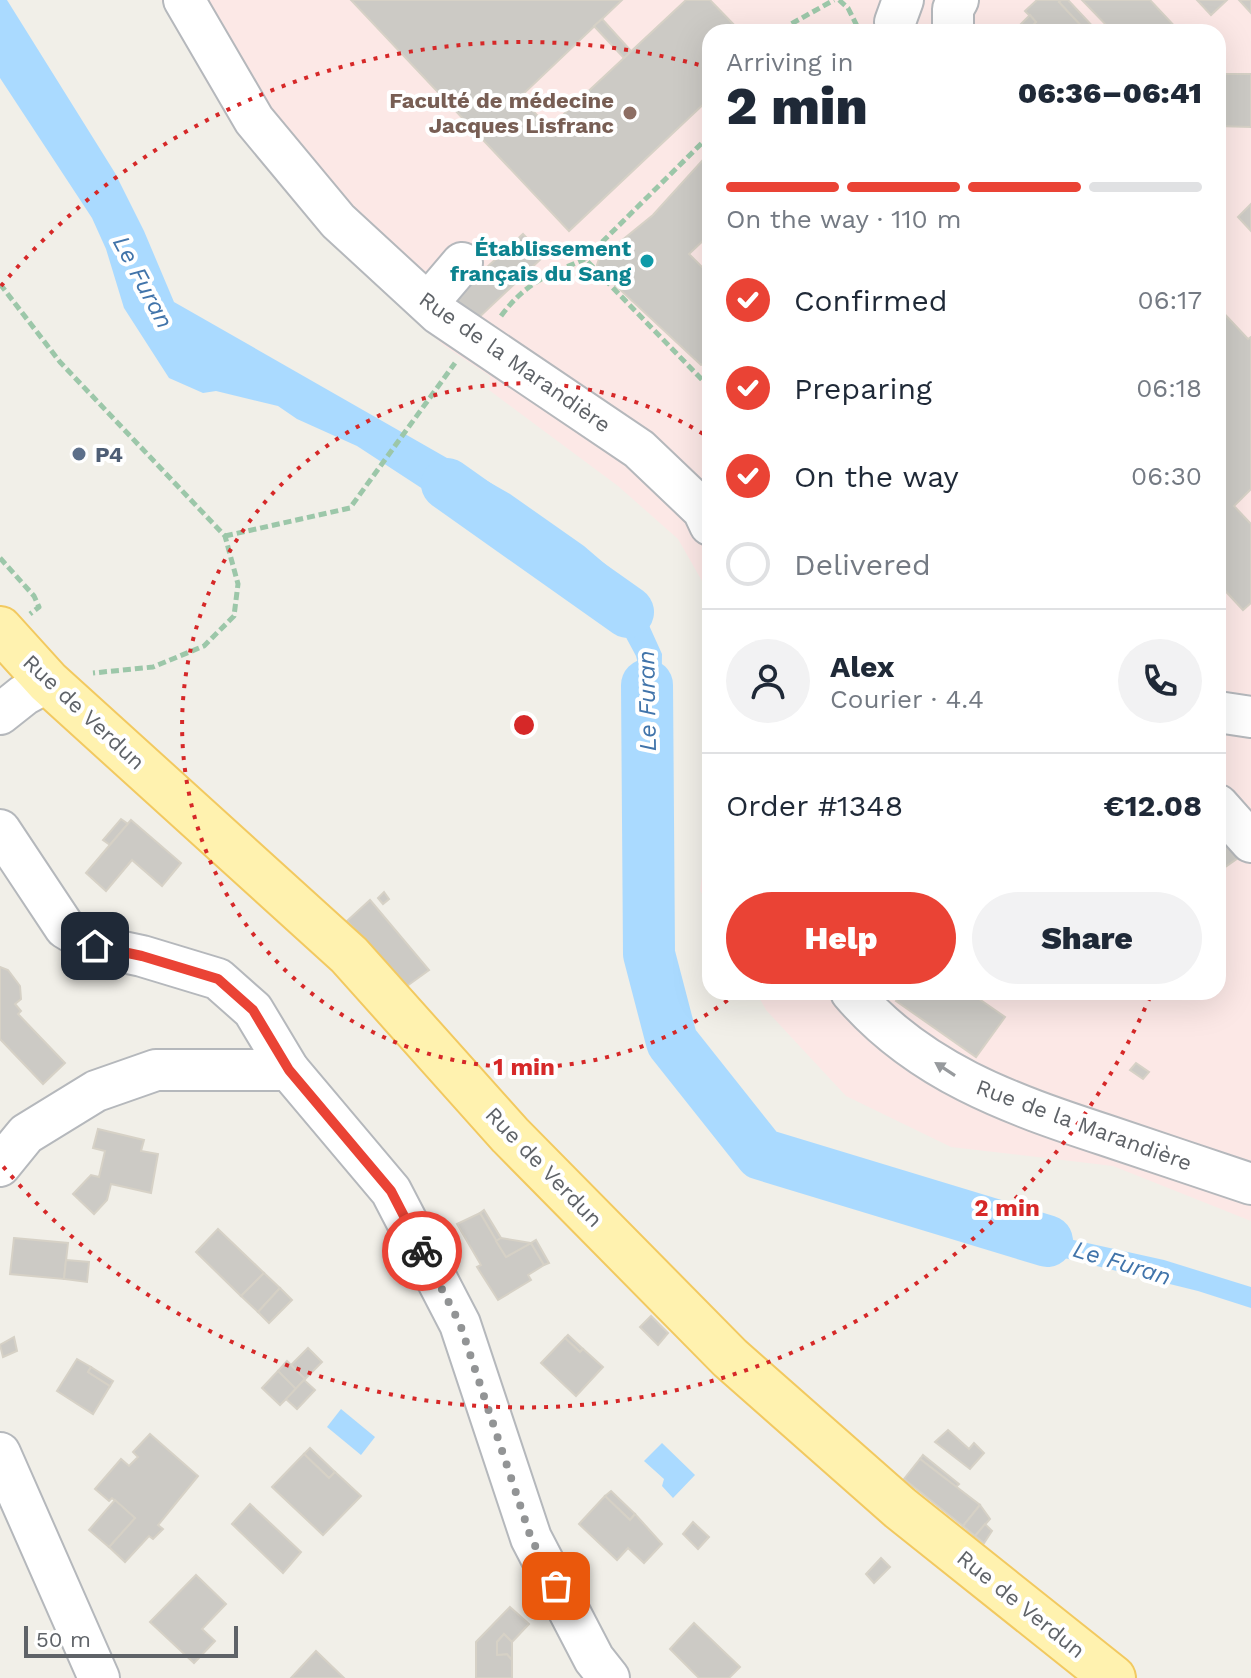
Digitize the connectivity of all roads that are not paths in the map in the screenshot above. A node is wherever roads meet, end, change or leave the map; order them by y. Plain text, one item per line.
1 (184, 0) edge
2 (958, 0) edge
3 (953, 24) edge
4 (462, 263) dead end
5 (428, 303) junction
6 (702, 509) edge
7 (0, 629) edge
8 (48, 682) junction
9 (0, 714) edge
10 (1226, 814) edge
11 (0, 830) edge
12 (1251, 842) edge
13 (859, 1000) edge
14 (289, 1070) junction
15 (0, 1166) edge
16 (1251, 1184) edge
17 (0, 1453) edge
18 (99, 1678) edge
19 (609, 1678) edge
20 (1113, 1678) edge

1 - 5 street, Rue de la Marandière
2 - 3 street
4 - 5 street
5 - 6 street, Rue de la Marandière
7 - 8 main road, Rue de Verdun
8 - 9 street
8 - 20 main road, Rue de Verdun
10 - 12 street
11 - 14 street
16 -> 13 street, Rue de la Marandière
14 - 15 street
14 - 19 street
17 - 18 street

